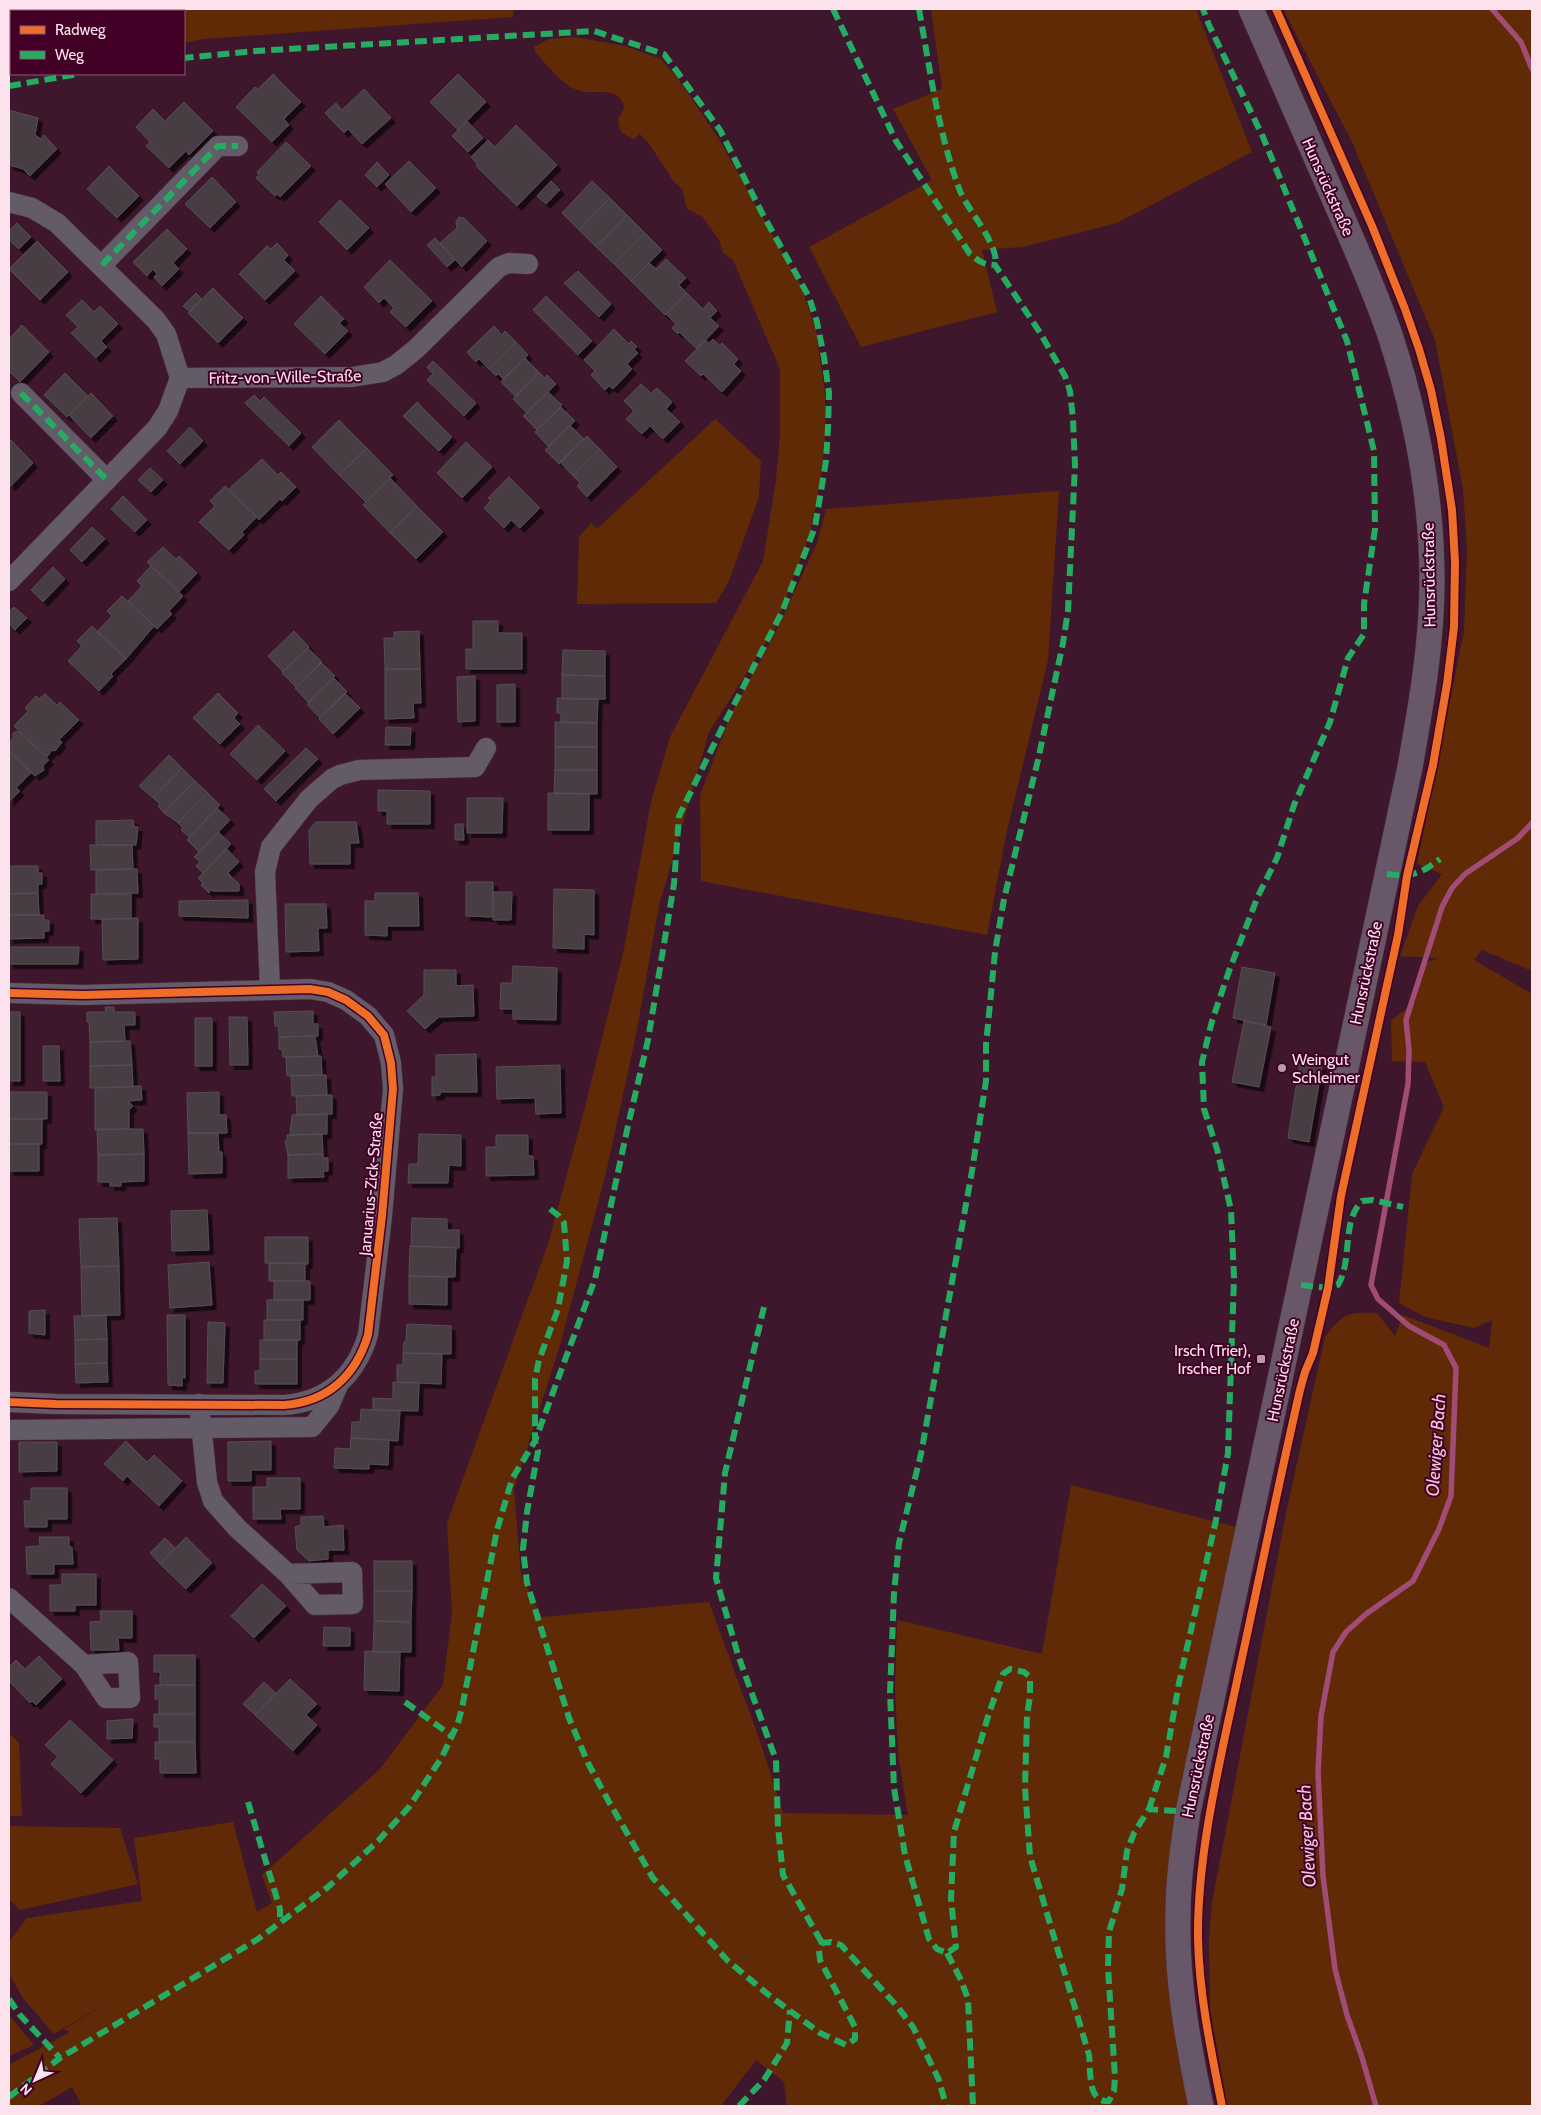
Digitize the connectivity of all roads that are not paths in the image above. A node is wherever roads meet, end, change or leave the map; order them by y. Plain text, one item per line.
1 (1251, 9) edge
2 (238, 146) dead end
3 (9, 202) edge
4 (102, 264) junction
5 (528, 264) dead end
6 (180, 378) junction
7 (22, 392) dead end
8 (107, 480) junction
9 (9, 581) edge
10 (486, 748) dead end
11 (270, 988) junction
12 (9, 993) edge
13 (338, 1385) junction
14 (9, 1402) edge
15 (199, 1404) junction
16 (202, 1428) junction
17 (9, 1430) edge
18 (288, 1574) dead end
19 (9, 1598) edge
20 (84, 1665) dead end
21 (1201, 2106) edge

1 - 21 main road, Hunsrückstraße
2 - 4 street
3 - 4 street
4 - 6 street
5 - 6 street, Fritz-von-Wille-Straße
6 - 8 street
7 - 8 street
8 - 9 street
10 - 11 street
11 - 12 street, Januarius-Zick-Straße
11 - 13 street, Januarius-Zick-Straße
13 - 15 street, Januarius-Zick-Straße
13 - 16 street, Januarius-Zick-Straße
14 - 15 street, Januarius-Zick-Straße
15 - 16 street
16 - 17 street, Januarius-Zick-Straße
16 - 18 street
19 - 20 street

